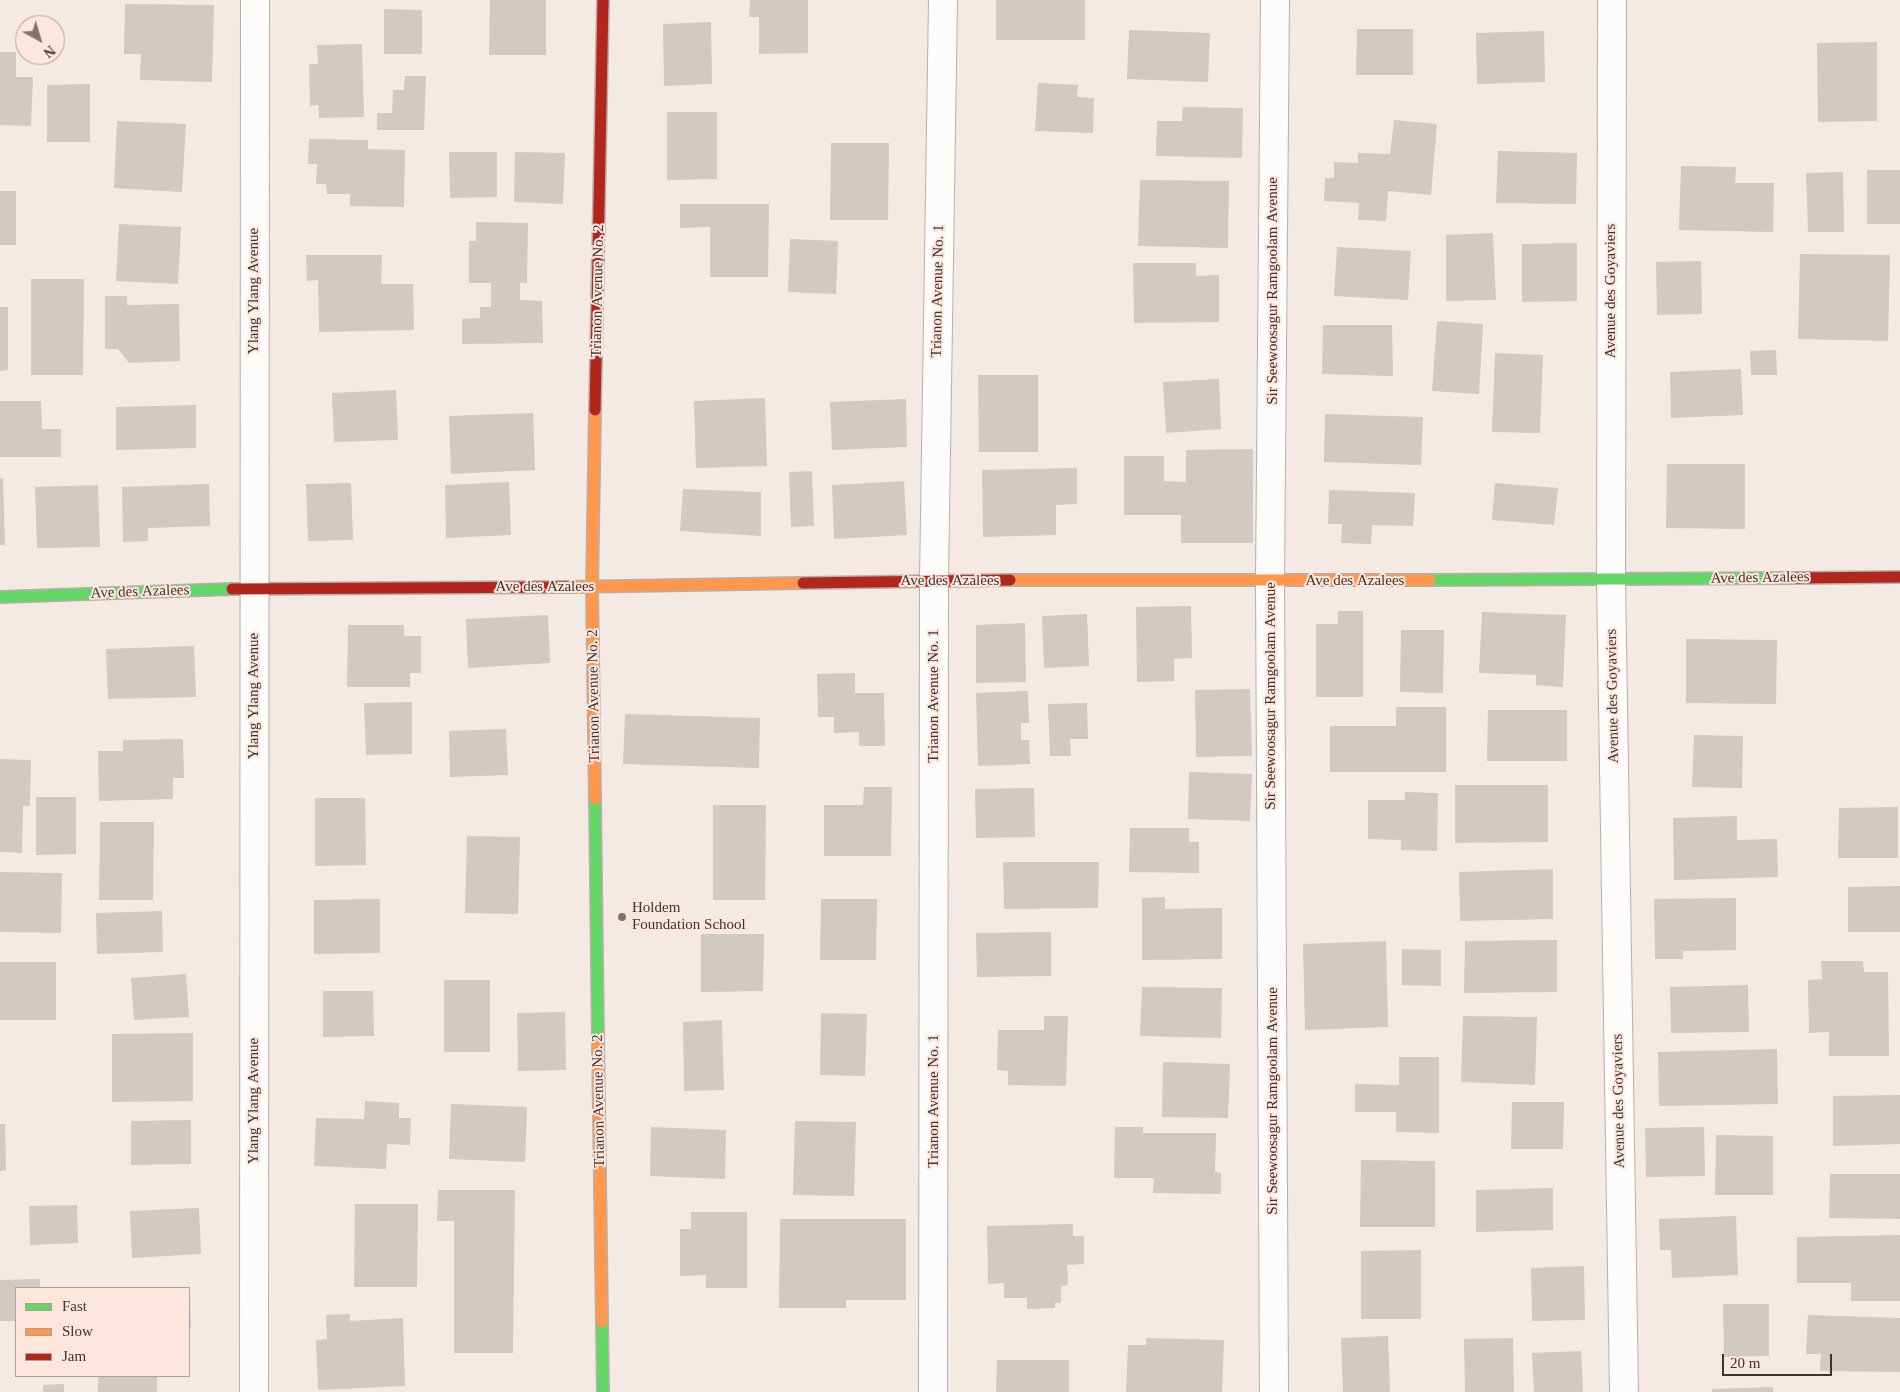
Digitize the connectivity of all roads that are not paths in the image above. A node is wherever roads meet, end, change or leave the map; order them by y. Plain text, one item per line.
1 (255, 0) edge
2 (603, 0) edge
3 (943, 0) edge
4 (1275, 0) edge
5 (1612, 0) edge
6 (1900, 577) edge
7 (934, 580) junction
8 (1611, 580) junction
9 (1270, 581) junction
10 (592, 587) junction
11 (254, 588) junction
12 (0, 597) edge
13 (254, 1392) edge
14 (603, 1392) edge
15 (933, 1392) edge
16 (1274, 1392) edge
17 (1624, 1392) edge

1 - 11 street, Ylang Ylang Avenue
2 - 10 street, Trianon Avenue No. 2
3 - 7 street, Trianon Avenue No. 1
4 - 9 street, Sir Seewoosagur Ramgoolam Avenue
5 - 8 street, Avenue des Goyaviers
6 - 8 street, Ave des Azalees
7 - 9 street, Ave des Azalees
7 - 10 street, Ave des Azalees
7 - 15 street, Trianon Avenue No. 1
8 - 9 street, Ave des Azalees
8 - 17 street, Avenue des Goyaviers
9 - 16 street, Sir Seewoosagur Ramgoolam Avenue
10 - 11 street, Ave des Azalees
10 - 14 street, Trianon Avenue No. 2
11 - 12 street, Ave des Azalees
11 - 13 street, Ylang Ylang Avenue

